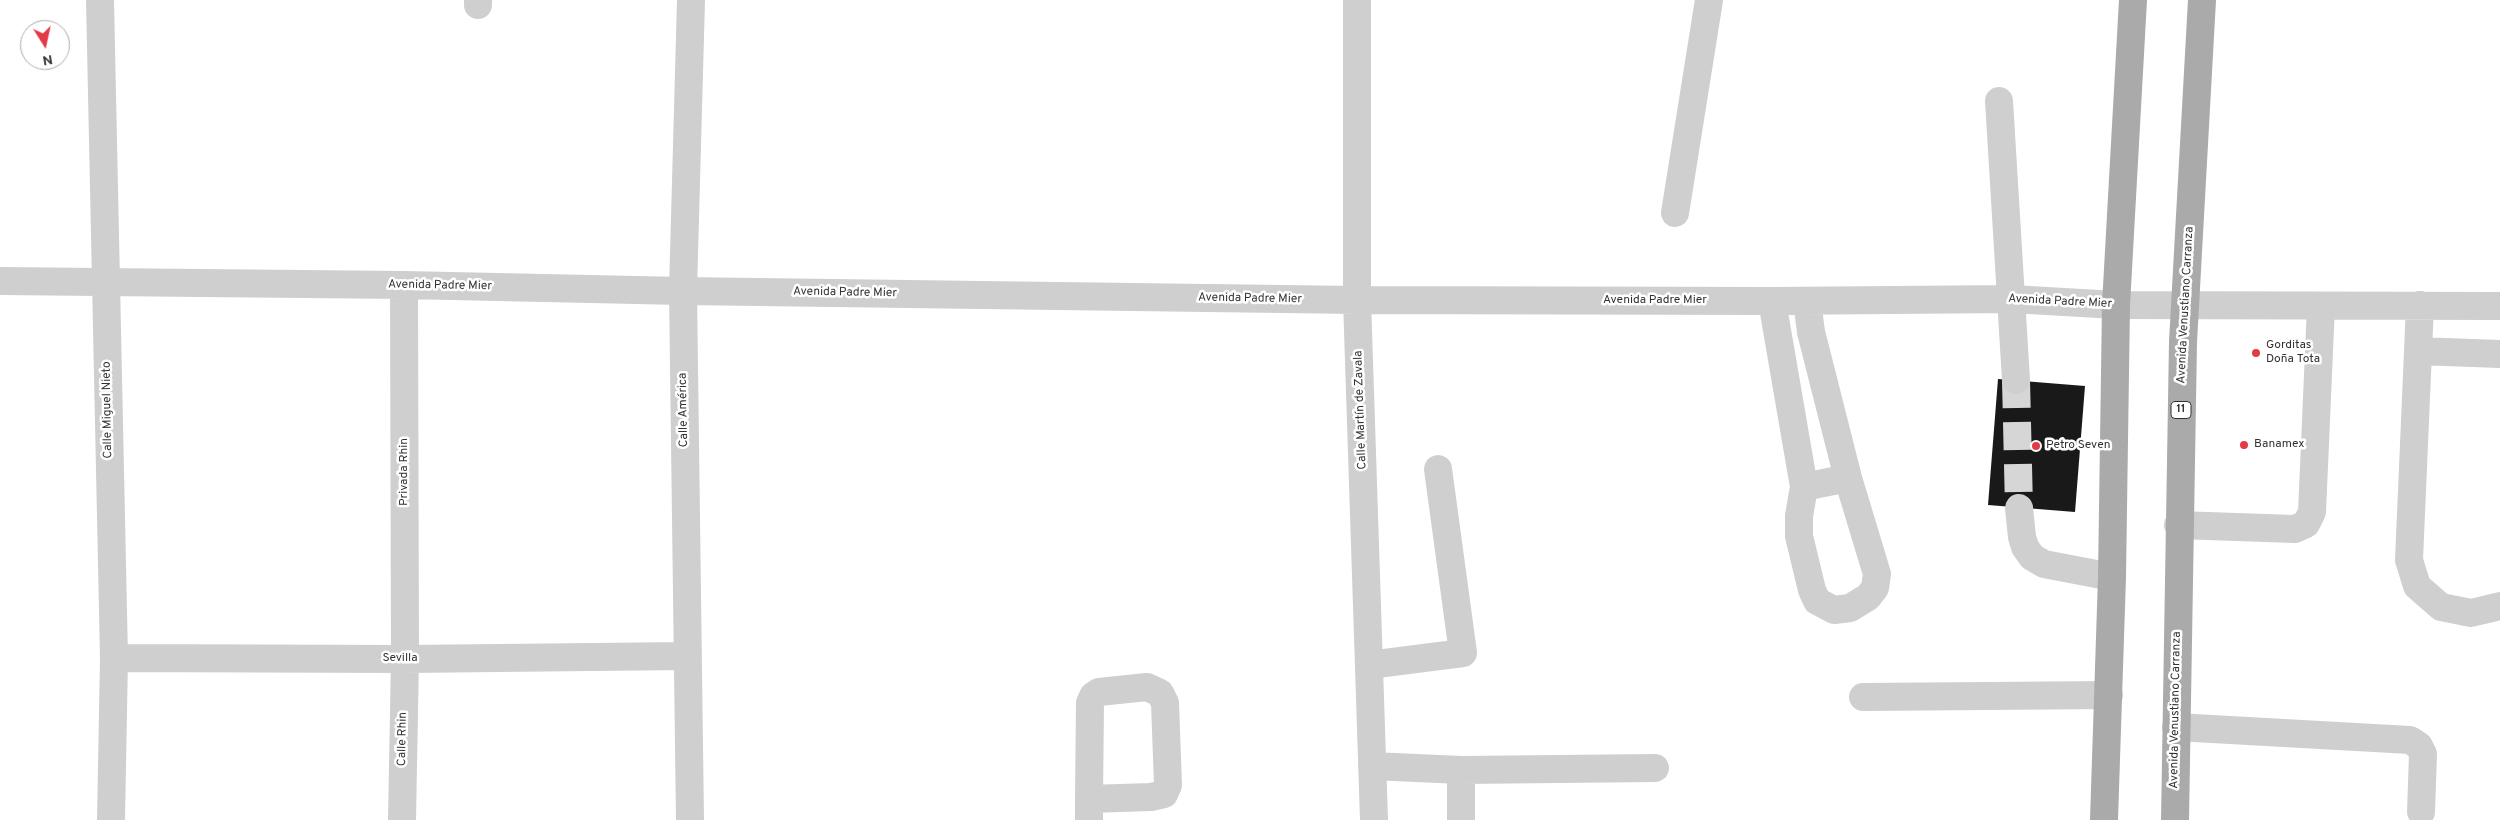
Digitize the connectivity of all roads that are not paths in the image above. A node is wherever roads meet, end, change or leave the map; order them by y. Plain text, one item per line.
1 (100, 0) edge
2 (691, 0) edge
3 (1358, 0) edge
4 (1709, 0) edge
5 (2133, 0) edge
6 (2202, 0) edge
7 (1999, 101) dead end
8 (1675, 213) dead end
9 (0, 281) edge
10 (105, 283) junction
11 (404, 284) junction
12 (683, 291) junction
13 (2012, 299) junction
14 (1357, 300) junction
15 (1772, 301) junction
16 (1807, 301) junction
17 (2185, 304) junction
18 (2116, 305) junction
19 (2420, 305) junction
20 (2321, 306) junction
21 (2500, 306) edge
22 (2418, 351) junction
23 (2500, 354) edge
24 (2016, 380) tunnel mouth
25 (1438, 469) dead end
26 (1848, 478) junction
27 (1804, 487) junction
28 (2019, 508) tunnel mouth
29 (2178, 525) junction
30 (2112, 576) junction
31 (2500, 606) edge
32 (687, 656) junction
33 (114, 658) junction
34 (405, 659) junction
35 (1369, 665) junction
36 (2108, 695) junction
37 (1863, 697) dead end
38 (2176, 727) junction
39 (1372, 766) junction
40 (1655, 768) dead end
41 (1461, 770) junction
42 (1089, 809) edge
43 (2421, 812) dead end
44 (111, 820) edge
45 (402, 820) edge
46 (690, 820) edge
47 (1374, 820) edge
48 (1461, 820) edge
49 (2104, 820) edge
50 (2175, 820) edge

1 - 10 street, Calle Miguel Nieto
2 - 12 street, Calle América
3 - 14 street, Calle Martín de Zavala
4 - 8 street
5 - 18 main road
6 - 17 main road, Avenida Venustiano Carranza / 11
7 - 13 street
9 - 10 street, Avenida Padre Mier
10 - 11 street, Avenida Padre Mier
10 - 33 street, Calle Miguel Nieto
11 - 12 street, Avenida Padre Mier
11 - 34 street, Privada Rhin
12 - 14 street, Avenida Padre Mier
12 - 32 street, Calle América
13 - 16 street, Avenida Padre Mier
13 - 18 street, Avenida Padre Mier
13 - 24 street
14 - 15 street, Avenida Padre Mier
14 - 35 street, Calle Martín de Zavala
15 - 16 street, Avenida Padre Mier
15 - 27 street
16 - 26 street
17 - 18 street, Avenida Padre Mier
17 - 20 street, Avenida Padre Mier
17 - 29 main road, Avenida Venustiano Carranza / 11
18 - 30 main road
19 - 20 street, Avenida Padre Mier
19 - 21 street, Avenida Padre Mier
19 - 22 street
20 - 29 street
22 - 23 street
22 - 31 street
25 - 35 street
26 - 27 street
26 - 27 street
28 - 30 street
29 - 38 main road, Avenida Venustiano Carranza / 11
30 - 36 main road
32 - 34 street, Sevilla
32 - 46 street, Calle América
33 - 34 street, Sevilla
33 - 44 street, Calle Miguel Nieto
34 - 45 street, Calle Rhin
35 - 39 street, Calle Martín de Zavala
36 - 37 street
36 - 49 main road
38 - 43 street
38 - 50 main road, Avenida Venustiano Carranza / 11
39 - 41 street
39 - 47 street, Calle Martín de Zavala
40 - 41 street
41 - 48 street
42 - 42 street

